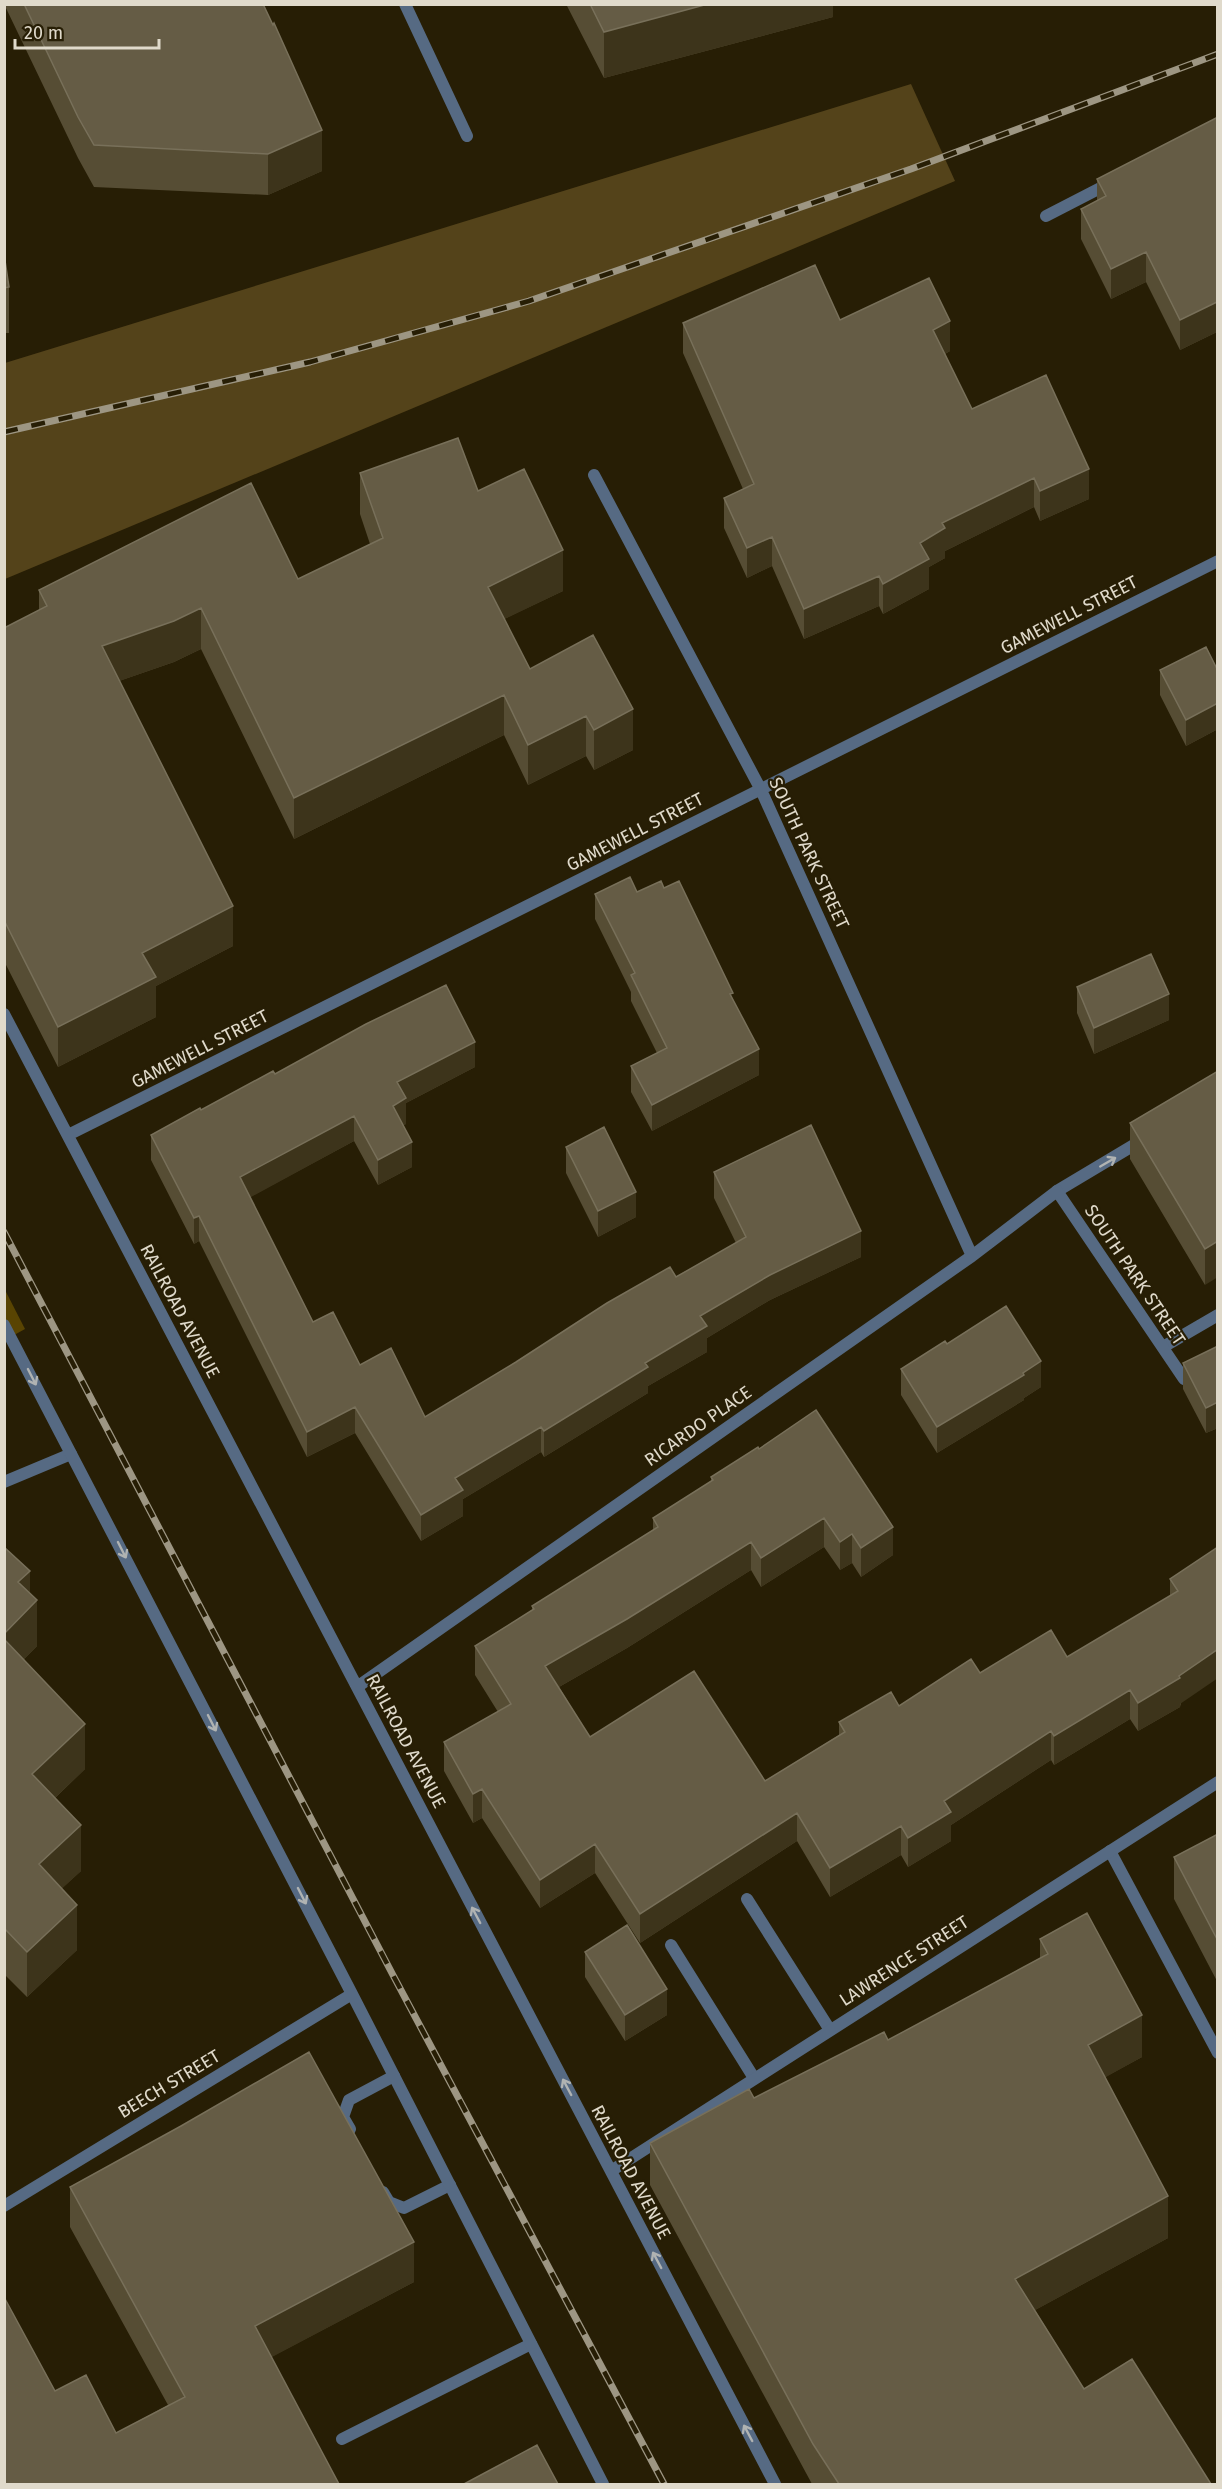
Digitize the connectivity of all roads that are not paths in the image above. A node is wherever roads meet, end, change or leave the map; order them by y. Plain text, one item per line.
1 (405, 4) edge
2 (467, 136) dead end
3 (1127, 175) edge
4 (1046, 216) dead end
5 (594, 475) dead end
6 (1218, 561) edge
7 (761, 790) junction
8 (4, 1014) edge
9 (1158, 1130) edge
10 (68, 1136) junction
11 (1057, 1191) junction
12 (972, 1256) junction
13 (1218, 1315) edge
14 (4, 1325) edge
15 (1163, 1347) junction
16 (1184, 1379) edge
17 (71, 1454) junction
18 (4, 1482) edge
19 (357, 1687) junction
20 (1218, 1782) edge
21 (1110, 1851) junction
22 (747, 1899) dead end
23 (671, 1945) dead end
24 (352, 1994) junction
25 (830, 2030) junction
26 (1218, 2053) edge
27 (394, 2076) junction
28 (754, 2078) junction
29 (353, 2136) edge
30 (610, 2171) junction
31 (378, 2183) edge
32 (450, 2186) junction
33 (4, 2206) edge
34 (531, 2344) junction
35 (342, 2439) dead end
36 (603, 2484) edge
37 (775, 2484) edge

1 - 2 street
3 - 4 street
5 - 7 street, SOUTH PARK STREET
6 - 7 street, GAMEWELL STREET
7 - 10 street, GAMEWELL STREET
7 - 12 street, SOUTH PARK STREET
8 - 10 street, RAILROAD AVENUE
11 -> 9 street, RICARDO PLACE
10 - 19 street, RAILROAD AVENUE
11 - 12 street, RICARDO PLACE
11 - 15 street, SOUTH PARK STREET
12 - 19 street, RICARDO PLACE
13 - 15 street
14 -> 17 street
15 - 16 street, SOUTH PARK STREET
17 - 18 street
17 -> 24 street
30 -> 19 street, RAILROAD AVENUE
20 - 21 street, LAWRENCE STREET
21 - 25 street, LAWRENCE STREET
21 - 26 street
22 - 25 street
23 - 28 street
24 - 27 street
24 - 33 street, BEECH STREET
25 - 28 street, LAWRENCE STREET
27 - 29 street
27 - 32 street
28 - 30 street, LAWRENCE STREET
37 -> 30 street, RAILROAD AVENUE
31 - 32 street
32 - 34 street
34 - 35 street
34 - 36 street

